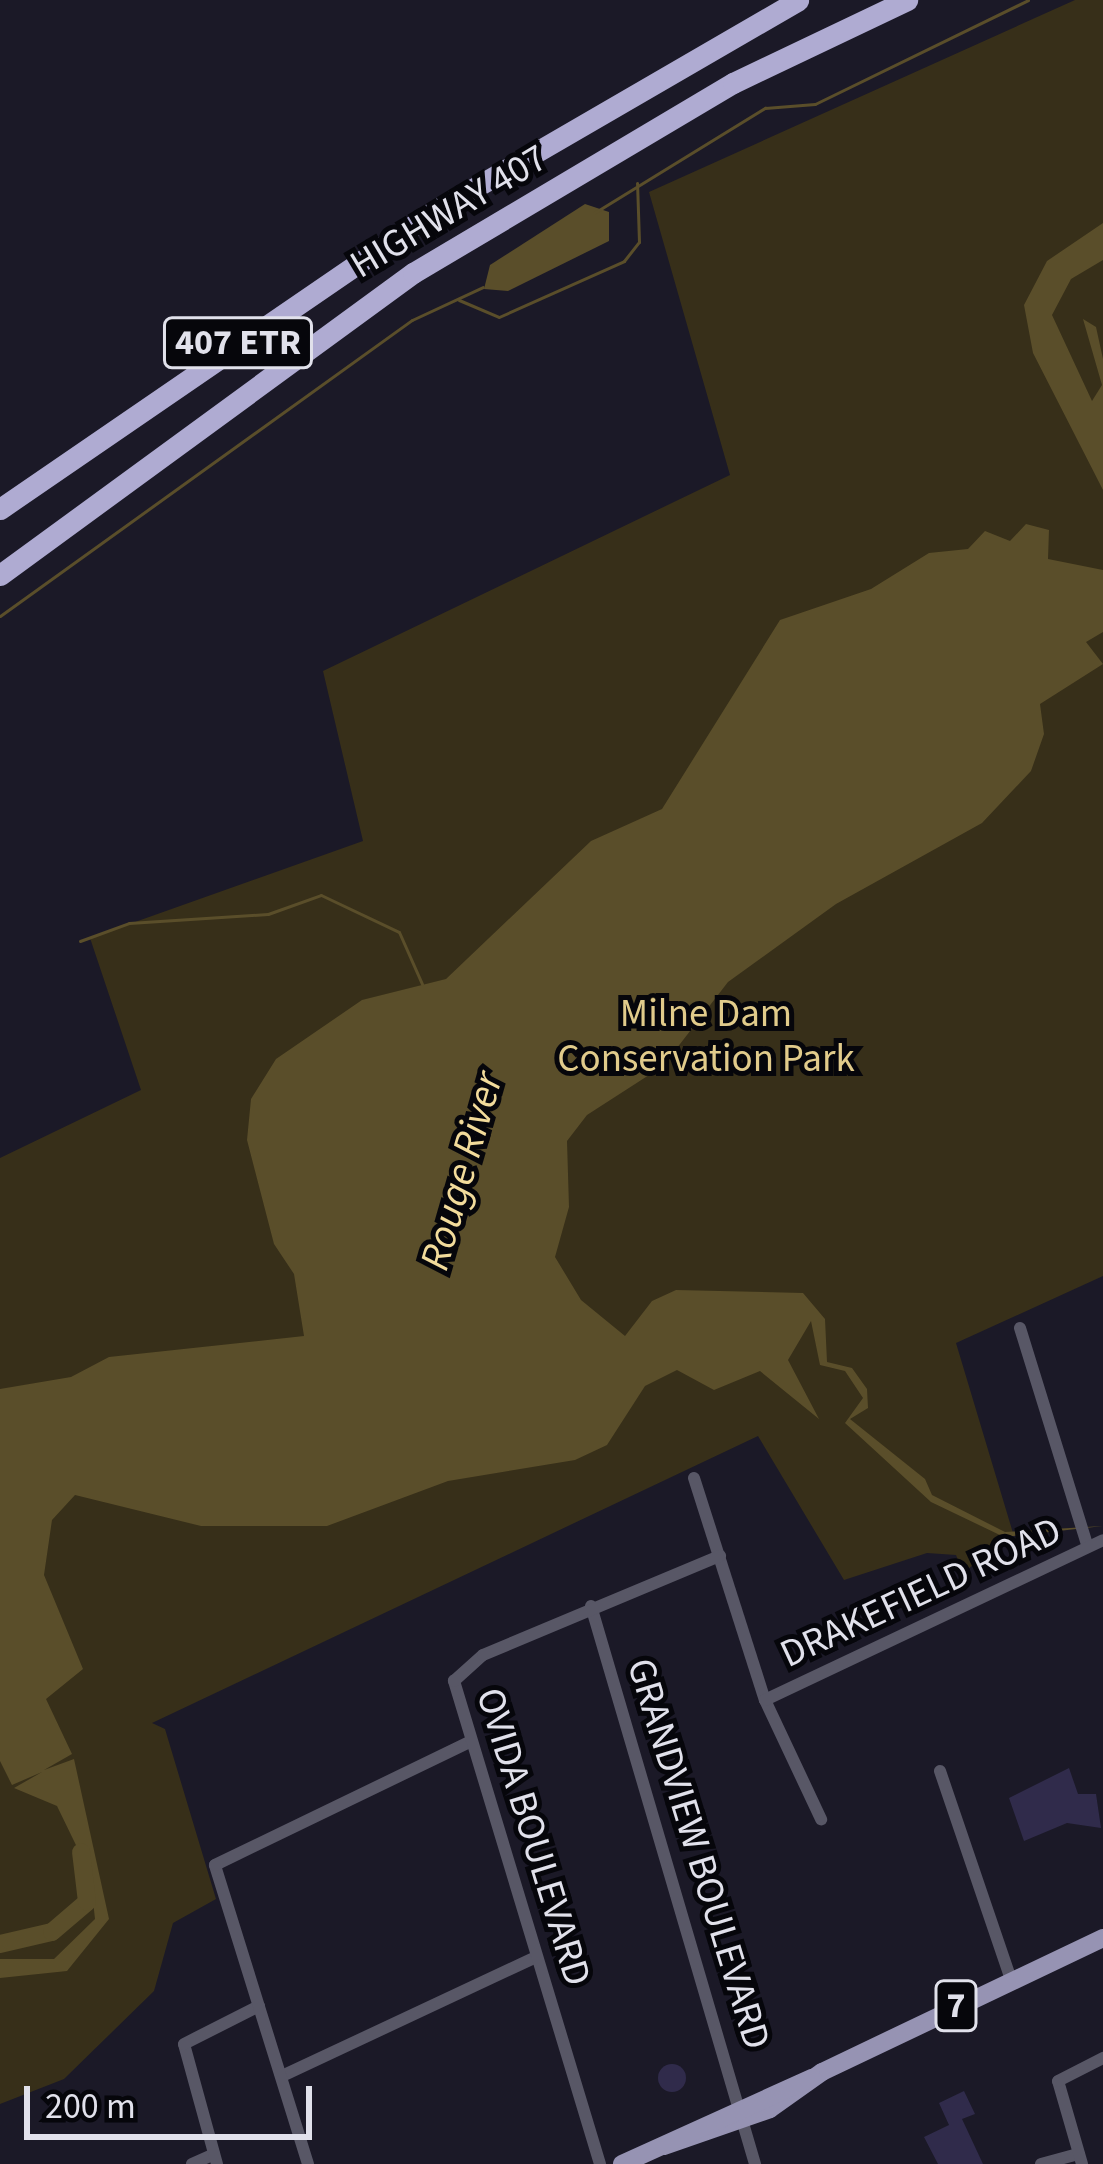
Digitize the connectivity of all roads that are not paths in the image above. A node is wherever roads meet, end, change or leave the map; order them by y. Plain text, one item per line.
1 (798, 0) edge
2 (908, 0) edge
3 (43, 475) junction
4 (0, 494) edge
5 (0, 509) edge
6 (5, 572) edge
7 (1020, 1328) dead end
8 (694, 1478) dead end
9 (1103, 1540) edge
10 (1088, 1546) junction
11 (720, 1556) junction
12 (591, 1606) junction
13 (765, 1700) junction
14 (469, 1742) junction
15 (940, 1771) dead end
16 (821, 1819) dead end
17 (1103, 1938) edge
18 (536, 1957) junction
19 (1011, 1978) junction
20 (259, 2006) junction
21 (1103, 2058) edge
22 (282, 2076) junction
23 (743, 2112) junction
24 (216, 2159) edge
25 (1080, 2159) edge
26 (192, 2164) edge
27 (308, 2164) edge
28 (600, 2164) edge
29 (622, 2164) edge
30 (755, 2164) edge
31 (1041, 2164) edge

1 - 3 highway, HIGHWAY 407 / 407 ETR
2 - 6 highway, HIGHWAY 407 / 407 ETR
3 - 4 highway
3 - 5 highway, HIGHWAY 407 / 407 ETR
7 - 10 street
8 - 11 street
9 - 10 street, DRAKEFIELD ROAD
10 - 13 street, DRAKEFIELD ROAD
11 - 12 street, OVIDA BOULEVARD
11 - 13 street
12 - 14 street, OVIDA BOULEVARD
12 - 23 street, GRANDVIEW BOULEVARD
13 - 16 street
14 - 18 street, OVIDA BOULEVARD
14 - 20 street
15 - 19 street
17 - 19 main road, 7
18 - 22 street
18 - 28 street, OVIDA BOULEVARD
19 - 23 main road, 7
20 - 22 street
20 - 24 street
21 - 25 street
22 - 27 street
23 - 29 main road, 7
23 - 30 street, GRANDVIEW BOULEVARD
24 - 26 street
25 - 31 street

